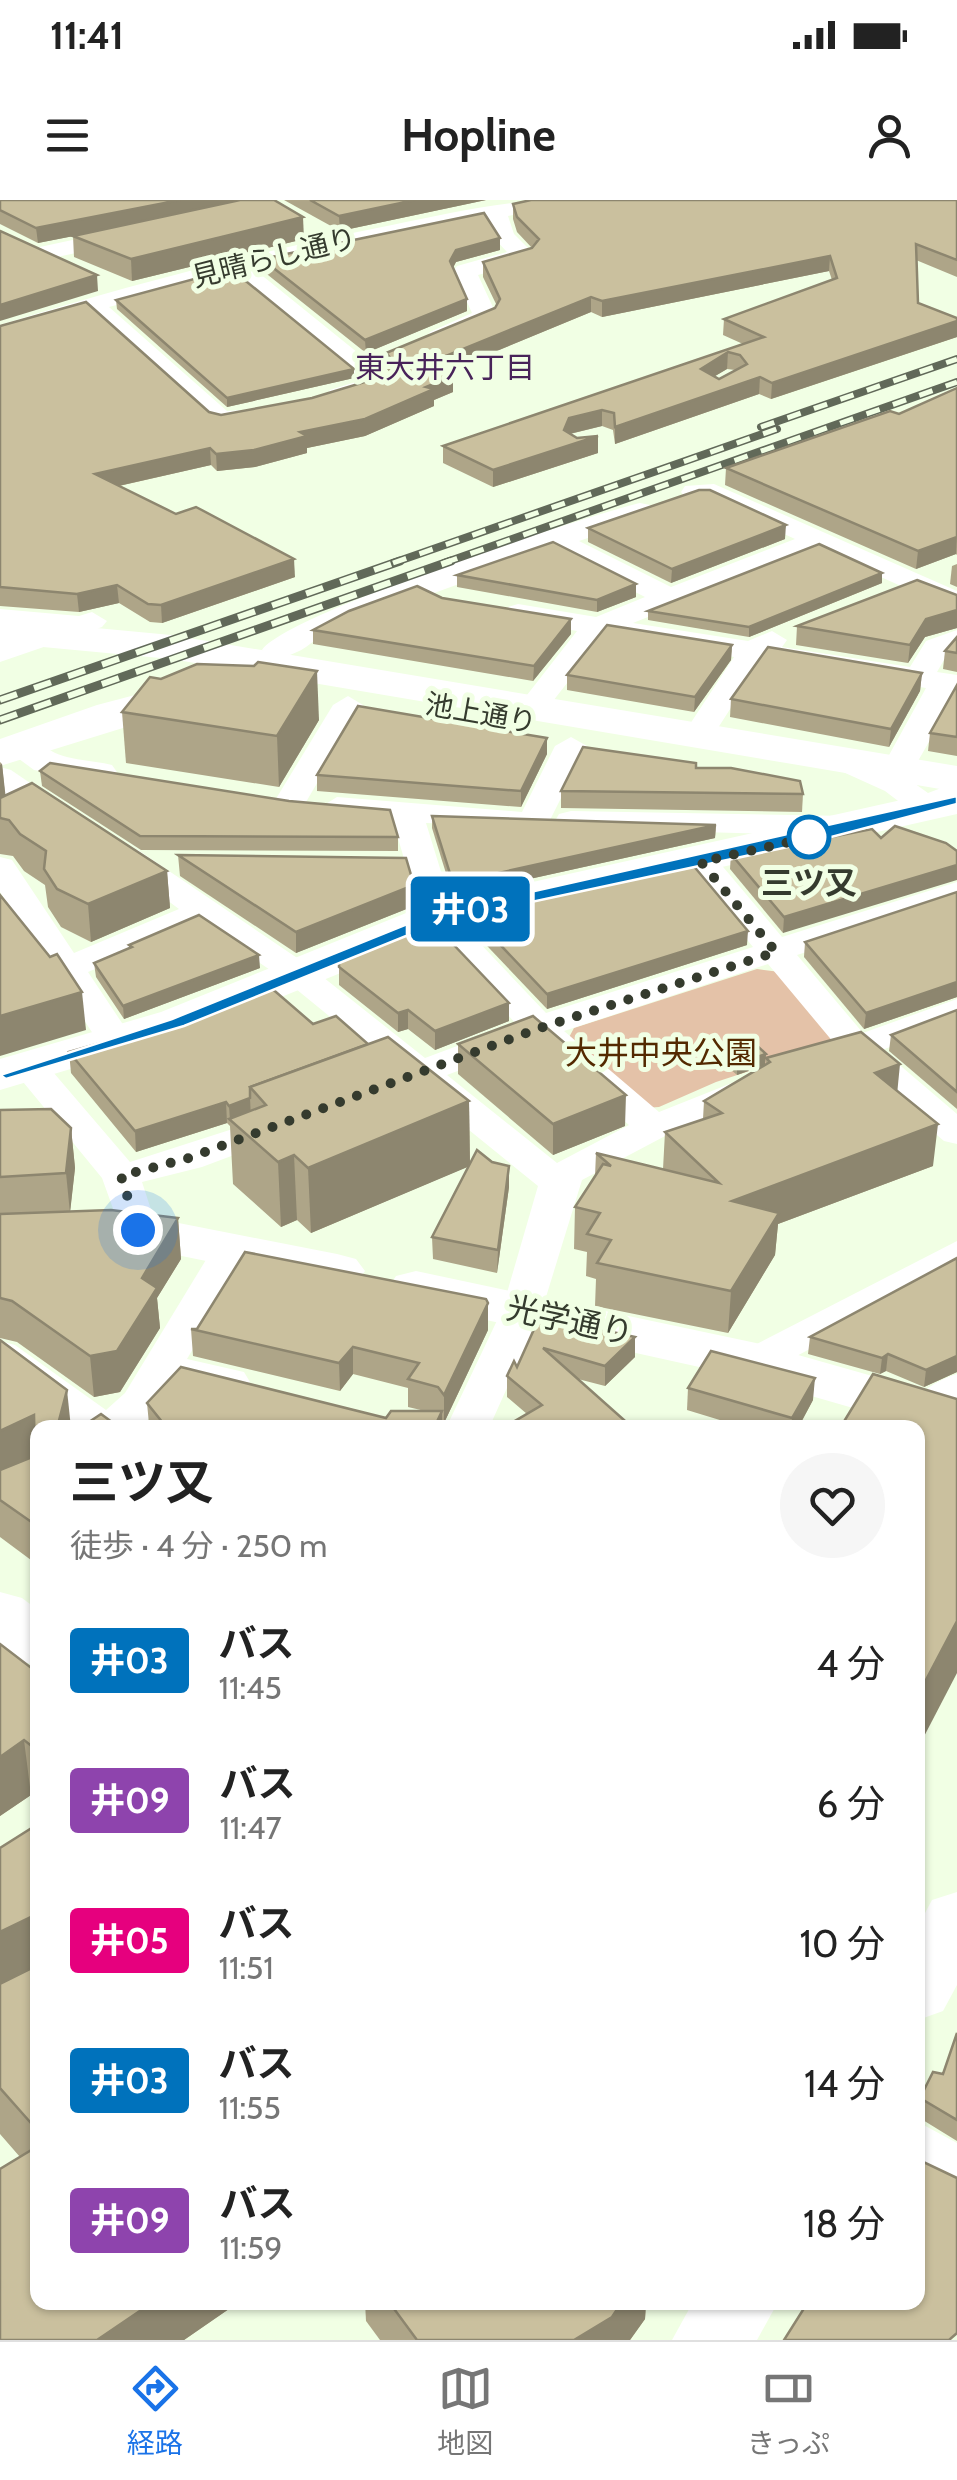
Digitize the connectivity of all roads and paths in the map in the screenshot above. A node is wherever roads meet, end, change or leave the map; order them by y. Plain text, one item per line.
1 (553, 200) edge
2 (474, 208) edge
3 (302, 224) edge
4 (152, 230) edge
5 (11, 240) edge
6 (334, 242) junction
7 (34, 256) junction
8 (236, 266) junction
9 (129, 293) junction
10 (91, 304) junction
11 (0, 333) edge
12 (361, 367) junction
13 (819, 539) junction
14 (557, 541) junction
15 (957, 566) edge
16 (915, 583) junction
17 (419, 586) junction
18 (878, 596) edge
19 (669, 598) junction
20 (957, 602) edge
21 (0, 618) edge
22 (596, 627) junction
23 (0, 631) edge
24 (795, 631) edge
25 (957, 638) edge
26 (0, 642) edge
27 (753, 650) junction
28 (0, 652) edge
29 (293, 653) junction
30 (940, 681) edge
31 (276, 692) junction
32 (542, 695) junction
33 (450, 701) junction
34 (348, 706) junction
35 (112, 714) junction
36 (705, 724) junction
37 (571, 746) junction
38 (9, 758) edge
39 (898, 768) junction
40 (835, 771) junction
41 (139, 778) edge
42 (949, 794) edge
43 (252, 796) edge
44 (40, 802) junction
45 (290, 802) junction
46 (407, 813) junction
47 (8, 814) edge
48 (534, 821) junction
49 (855, 827) junction
50 (957, 840) edge
51 (191, 862) edge
52 (701, 862) junction
53 (137, 865) junction
54 (0, 868) edge
55 (957, 892) edge
56 (205, 910) junction
57 (438, 917) junction
58 (776, 952) junction
59 (68, 968) junction
60 (296, 973) junction
61 (957, 1010) edge
62 (540, 1028) junction
63 (116, 1041) junction
64 (856, 1046) junction
65 (14, 1070) edge
66 (418, 1074) junction
67 (348, 1100) edge
68 (312, 1113) edge
69 (654, 1127) junction
70 (957, 1133) edge
71 (121, 1176) junction
72 (558, 1183) junction
73 (138, 1230) junction
74 (0, 1236) edge
75 (232, 1249) junction
76 (957, 1254) edge
77 (522, 1310) junction
78 (0, 1354) edge
79 (756, 1361) junction
80 (162, 1366) junction
81 (274, 1392) edge
82 (947, 1406) edge
83 (91, 1420) edge
84 (122, 1420) edge
85 (471, 1420) edge
86 (957, 1919) edge
87 (925, 1978) edge
88 (925, 2150) edge
89 (957, 2174) edge
90 (734, 2310) edge
91 (712, 2340) edge

1 - 2 street, 見晴らし通り
2 - 6 street, 見晴らし通り
2 - 12 street
3 - 6 street
4 - 7 street
5 - 7 street
6 - 8 street, 見晴らし通り
7 - 9 street
8 - 9 street, 見晴らし通り
8 - 12 street
9 - 10 street, 見晴らし通り
10 - 11 street, 見晴らし通り
10 - 12 street
13 - 14 street
13 - 16 street
13 - 19 street
14 - 17 street
14 - 19 street
15 - 16 street
16 - 18 street
16 - 20 street
17 - 22 street
17 - 29 street
19 - 22 street
21 - 28 street
22 - 27 street
22 - 32 street
23 - 33 main road, 池上通り
24 - 27 street
25 - 30 street
26 - 33 main road, 池上通り
27 - 30 street
27 - 36 street
29 - 31 main road
29 - 32 main road
29 - 35 main road
30 - 39 street
31 - 34 main road
31 - 35 main road
32 - 36 main road
33 - 40 main road, 池上通り
34 - 37 main road
34 - 45 street
35 - 38 main road
36 - 40 main road
37 - 40 main road
37 - 48 street
38 - 41 street
38 - 44 street
39 - 40 main road, 池上通り
39 - 42 main road, 池上通り
40 - 42 main road, 池上通り
42 - 49 main road
42 - 50 main road
43 - 45 street
44 - 47 street
44 - 53 street
45 - 46 street
46 - 48 street
46 - 57 street
48 - 49 street
49 - 52 main road
51 - 53 street
52 - 57 main road
52 - 58 street
53 - 56 street
54 - 59 street
55 - 58 street
56 - 59 street
56 - 60 street
57 - 60 main road
57 - 62 street
58 - 62 street
58 - 64 street
59 - 63 street
60 - 63 main road
60 - 66 street
61 - 64 street
62 - 66 street
62 - 69 street
63 - 65 main road
64 - 69 street
64 - 70 street
65 - 71 street
66 - 67 street
66 - 72 street
68 - 71 street
69 - 72 street
71 - 73 street
72 - 77 street
73 - 74 main road, 光学通り
73 - 75 main road, 光学通り
75 - 77 main road, 光学通り
75 - 80 street
76 - 79 street
77 - 79 main road, 光学通り
77 - 85 street
78 - 83 street
79 - 82 main road, 光学通り
80 - 81 street
80 - 84 street
86 - 87 main road
88 - 89 street
90 - 91 main road

